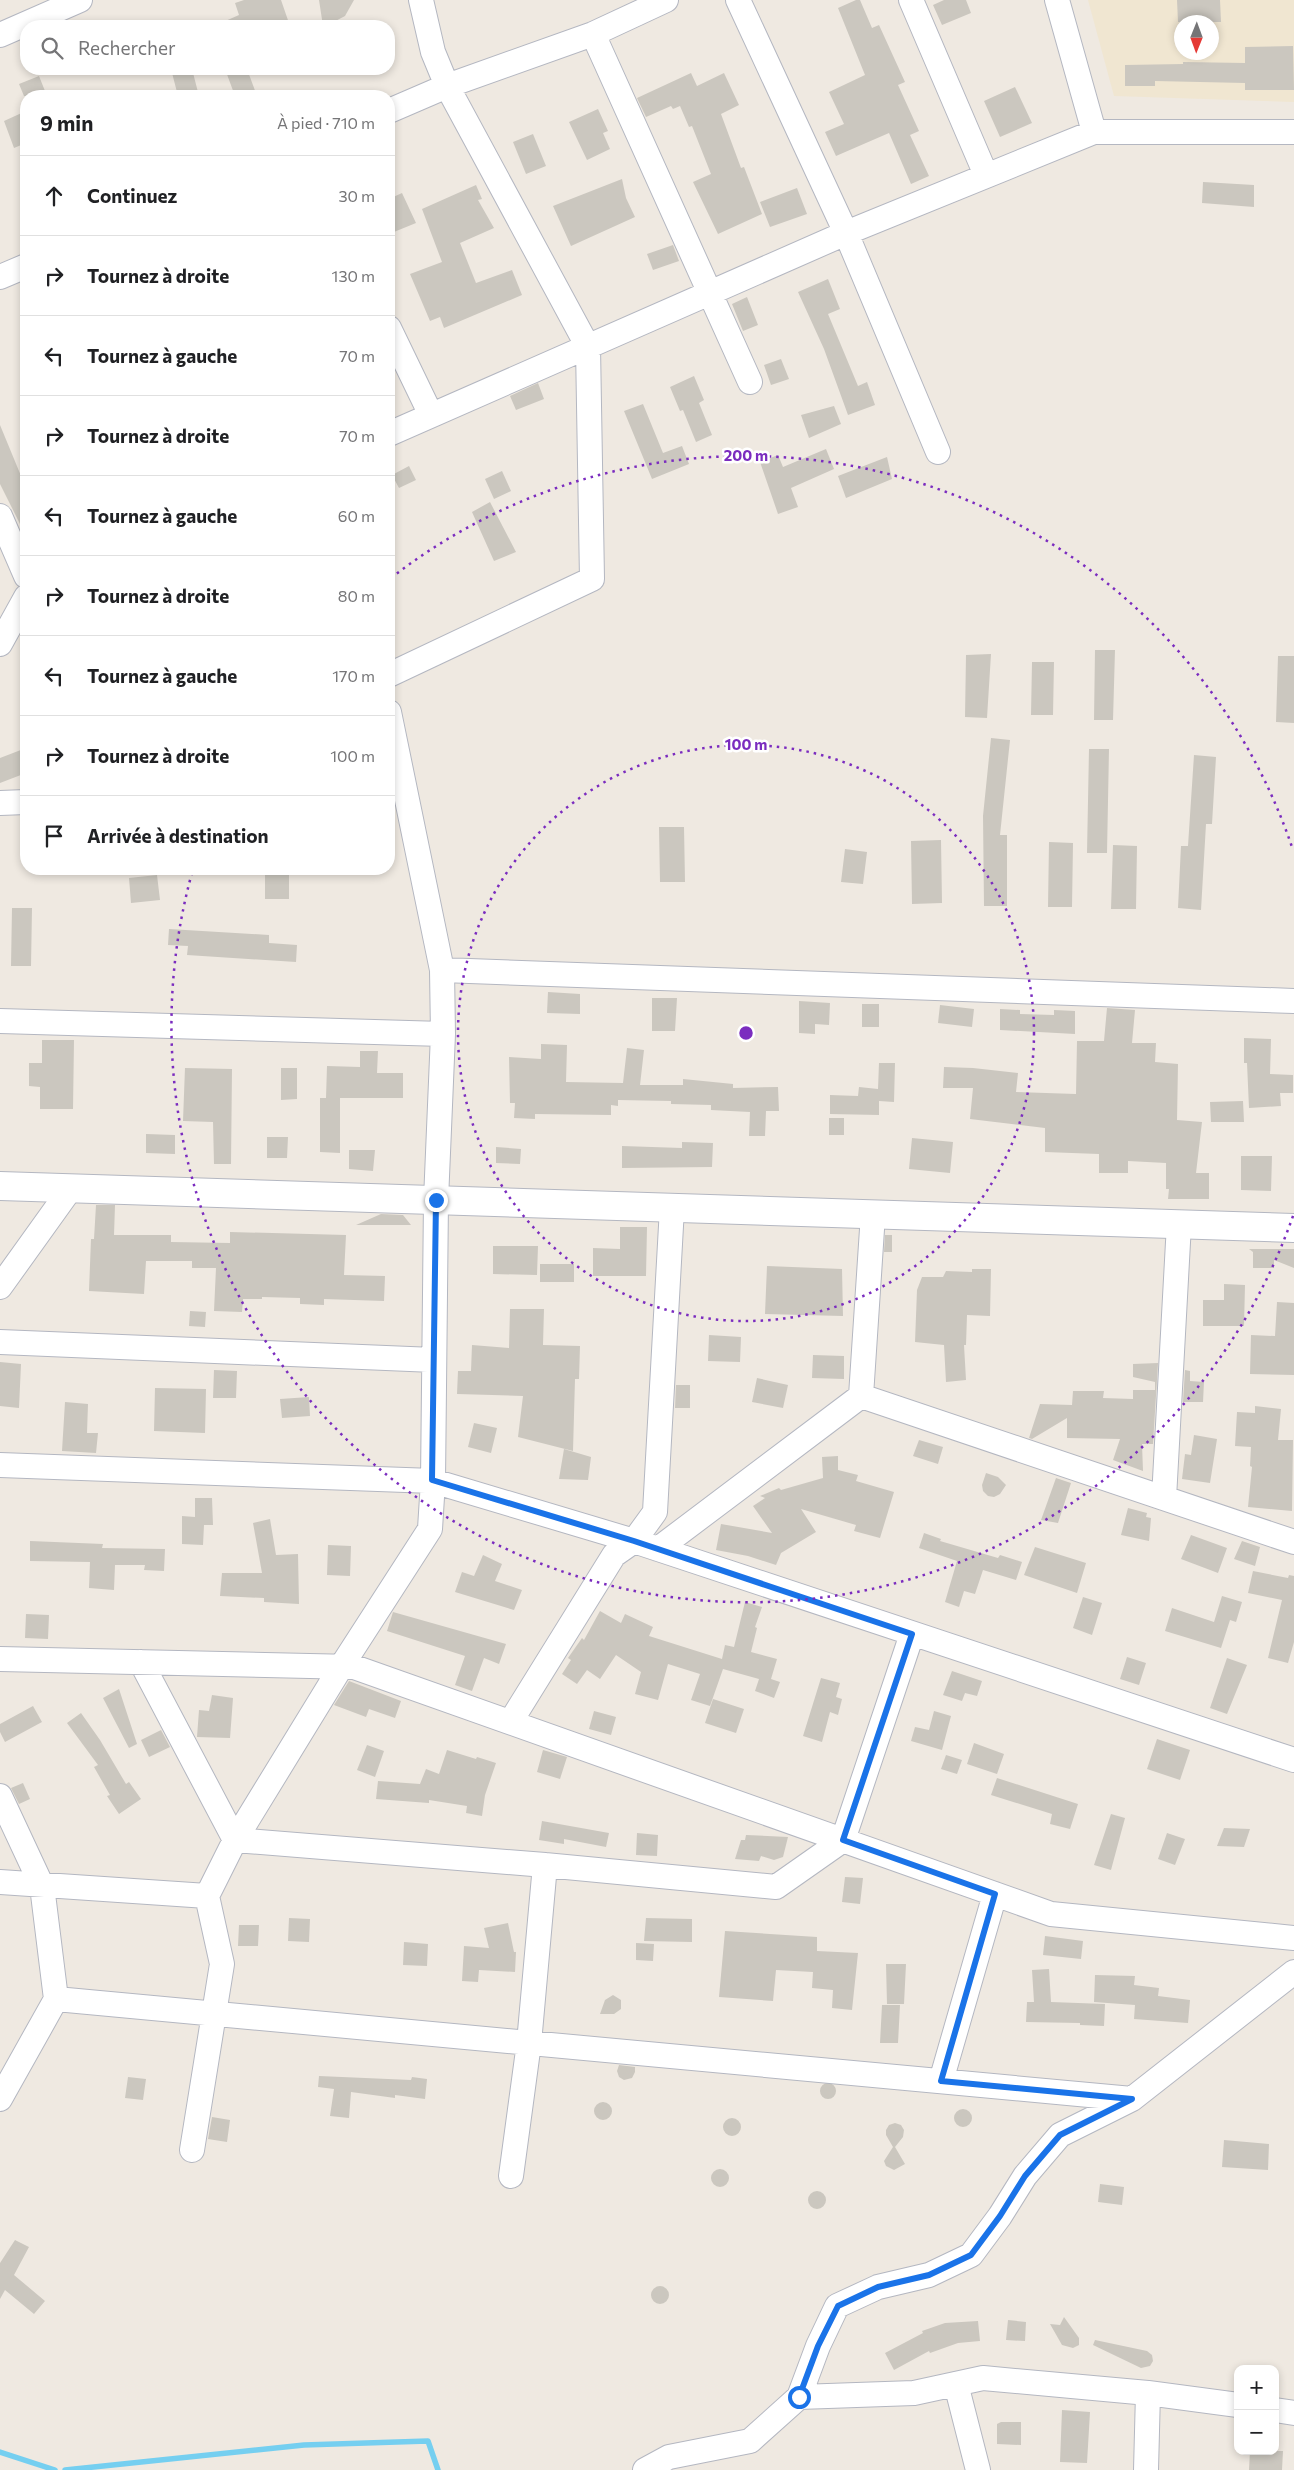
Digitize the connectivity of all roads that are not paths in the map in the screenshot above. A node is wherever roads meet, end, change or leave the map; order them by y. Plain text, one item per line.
1 (80, 0) edge
2 (421, 0) edge
3 (666, 0) edge
4 (738, 0) edge
5 (911, 0) edge
6 (1057, 0) edge
7 (34, 20) edge
8 (20, 26) edge
9 (593, 34) junction
10 (0, 35) edge
11 (447, 86) junction
12 (395, 108) edge
13 (1094, 132) junction
14 (1294, 132) edge
15 (986, 175) junction
16 (846, 233) junction
17 (20, 269) edge
18 (0, 277) edge
19 (712, 292) junction
20 (395, 340) edge
21 (588, 347) junction
22 (750, 382) dead end
23 (431, 415) junction
24 (395, 431) edge
25 (938, 452) dead end
26 (0, 516) edge
27 (20, 562) edge
28 (20, 609) edge
29 (0, 644) edge
30 (395, 671) edge
31 (395, 741) edge
32 (20, 802) edge
33 (0, 803) edge
34 (442, 970) junction
35 (1294, 1001) edge
36 (0, 1021) edge
37 (442, 1034) junction
38 (0, 1186) edge
39 (71, 1188) junction
40 (436, 1200) junction
41 (672, 1208) junction
42 (873, 1214) junction
43 (1179, 1224) junction
44 (1294, 1228) edge
45 (0, 1286) edge
46 (0, 1342) edge
47 (434, 1360) junction
48 (860, 1396) junction
49 (0, 1465) edge
50 (432, 1480) junction
51 (1164, 1498) junction
52 (634, 1541) junction
53 (1294, 1542) edge
54 (658, 1549) junction
55 (912, 1634) junction
56 (0, 1659) edge
57 (141, 1662) junction
58 (340, 1667) junction
59 (511, 1721) junction
60 (1294, 1760) edge
61 (0, 1796) edge
62 (235, 1840) junction
63 (843, 1840) junction
64 (545, 1865) junction
65 (0, 1882) edge
66 (42, 1886) junction
67 (995, 1894) junction
68 (207, 1896) junction
69 (1294, 1938) edge
70 (1294, 1972) edge
71 (56, 1999) junction
72 (214, 2014) junction
73 (529, 2043) junction
74 (941, 2081) junction
75 (0, 2099) edge
76 (1132, 2099) junction
77 (192, 2150) dead end
78 (511, 2176) dead end
79 (956, 2384) junction
80 (1148, 2393) junction
81 (799, 2397) junction
82 (1234, 2404) edge
83 (1279, 2411) edge
84 (1294, 2413) edge
85 (645, 2470) edge
86 (978, 2470) edge
87 (1146, 2470) edge

1 - 7 street
2 - 11 street
3 - 9 street
4 - 16 street
5 - 15 street
6 - 13 street
8 - 10 street
9 - 11 street
9 - 19 street
11 - 12 street
11 - 21 street
13 - 14 street
13 - 15 street
15 - 16 street
16 - 19 street
16 - 25 street
17 - 18 street
19 - 21 street
19 - 22 street
20 - 23 street
21 - 23 street
21 - 30 street
23 - 24 street
26 - 27 street
28 - 29 street
31 - 34 street
32 - 33 street
34 - 35 street
34 - 37 street
36 - 37 street
37 - 40 street
38 - 39 street
39 - 40 street
39 - 45 street
40 - 41 street
40 - 47 street
41 - 42 street
41 - 52 street
42 - 43 street
42 - 48 street
43 - 44 street
43 - 51 street
46 - 47 street
47 - 50 street
48 - 51 street
48 - 54 street
49 - 50 street
50 - 52 street
50 - 58 street
51 - 53 street
52 - 54 street
52 - 59 street
54 - 55 street
55 - 60 street
55 - 63 street
56 - 57 street
57 - 58 street
57 - 62 street
58 - 59 street
58 - 62 street
59 - 63 street
61 - 66 street
62 - 64 street
62 - 68 street
63 - 64 street
63 - 67 street
64 - 73 street
65 - 66 street
66 - 68 street
66 - 71 street
67 - 69 street
67 - 74 street
68 - 72 street
70 - 76 street
71 - 72 street
71 - 75 street
72 - 73 street
72 - 77 street
73 - 74 street
73 - 78 street
74 - 76 street
76 - 81 street
79 - 80 street
79 - 81 street
79 - 86 street
80 - 82 street
80 - 87 street
81 - 85 street
83 - 84 street

